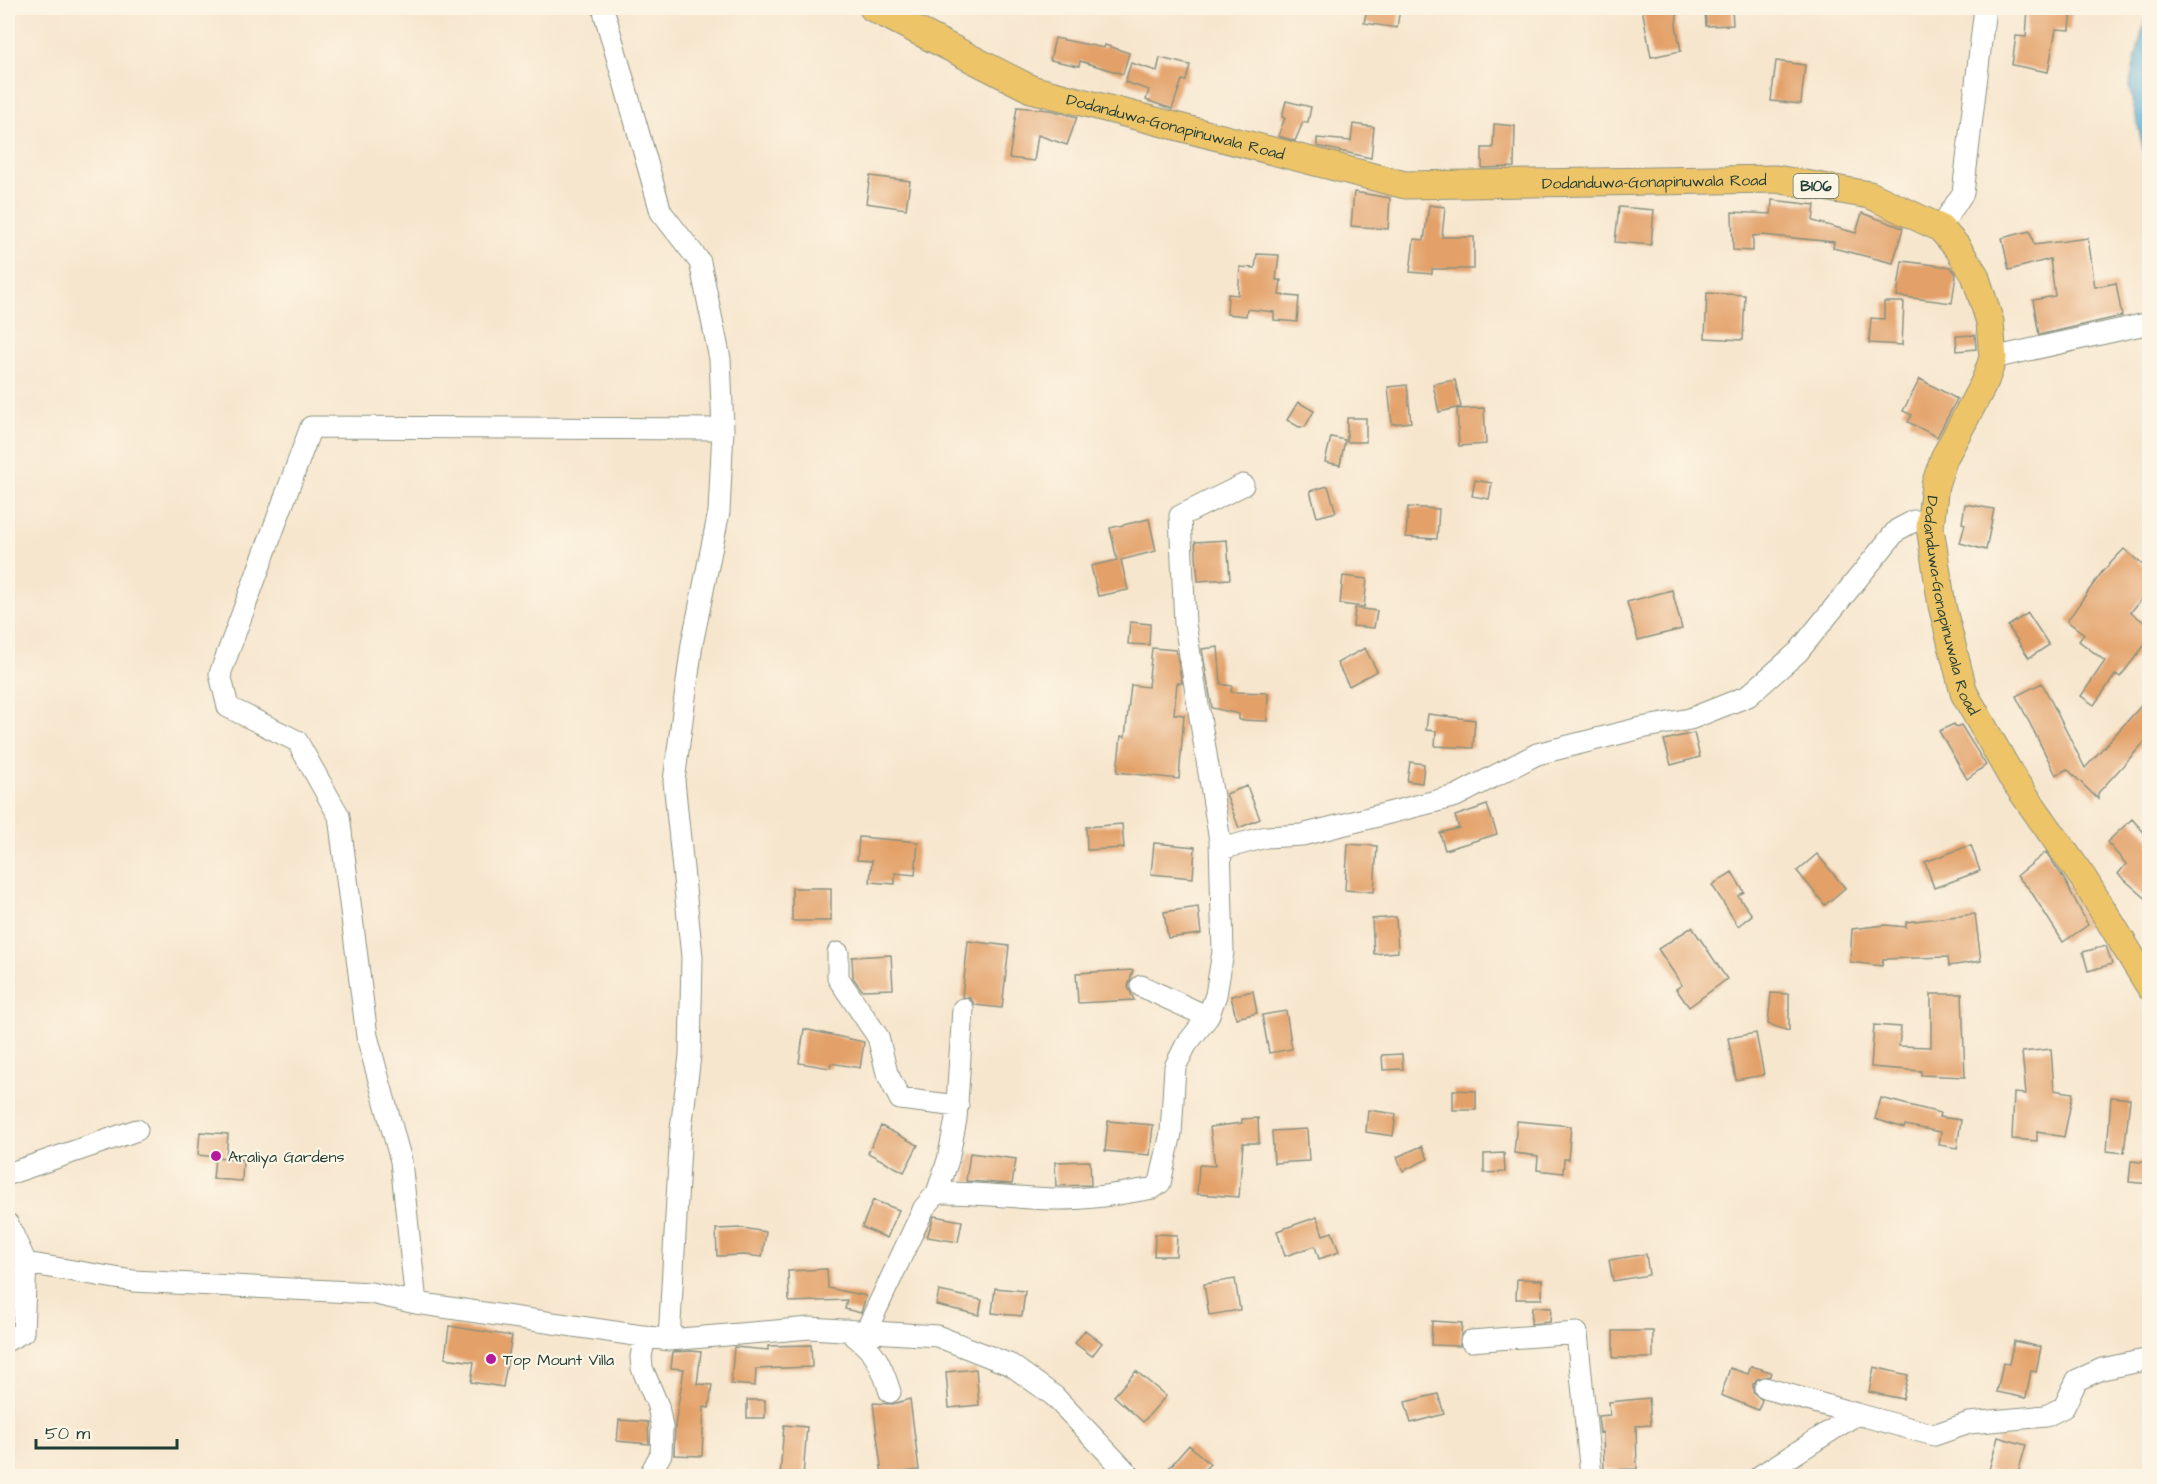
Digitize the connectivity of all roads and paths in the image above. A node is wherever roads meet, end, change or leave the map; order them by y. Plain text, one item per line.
1 (603, 8) edge
2 (873, 8) edge
3 (1985, 8) edge
4 (1940, 228) junction
5 (2150, 323) edge
6 (1993, 358) junction
7 (723, 429) junction
8 (1243, 485) dead end
9 (1930, 521) junction
10 (1221, 849) junction
11 (838, 953) dead end
12 (1141, 986) dead end
13 (2150, 987) edge
14 (963, 1009) dead end
15 (1208, 1017) junction
16 (958, 1106) junction
17 (137, 1130) dead end
18 (8, 1174) edge
19 (937, 1193) junction
20 (8, 1224) edge
21 (26, 1263) junction
22 (416, 1303) junction
23 (856, 1331) junction
24 (645, 1336) junction
25 (8, 1340) edge
26 (669, 1340) junction
27 (1471, 1341) dead end
28 (2150, 1359) edge
29 (1765, 1388) dead end
30 (890, 1392) dead end
31 (1857, 1414) junction
32 (649, 1476) edge
33 (1130, 1476) edge
34 (1591, 1476) edge
35 (1760, 1476) edge

1 - 7 street
2 - 4 main road, Dodanduwa-Gonapinuwala Road / B106
3 - 4 street
4 - 6 main road, Dodanduwa-Gonapinuwala Road / B106
5 - 6 street
6 - 9 main road, Dodanduwa-Gonapinuwala Road / B106
7 - 22 street
7 - 26 street
8 - 10 street
9 - 10 street
9 - 13 main road, Dodanduwa-Gonapinuwala Road / B106
10 - 15 street
11 - 16 street
12 - 15 street
14 - 16 street
15 - 19 street
16 - 19 street
17 - 18 street
19 - 23 street
20 - 21 street
21 - 22 street
21 - 25 street
22 - 24 street
23 - 26 street
23 - 30 street
23 - 33 street
24 - 26 street
24 - 32 street
27 - 34 street
28 - 31 street
29 - 31 street
31 - 35 street

